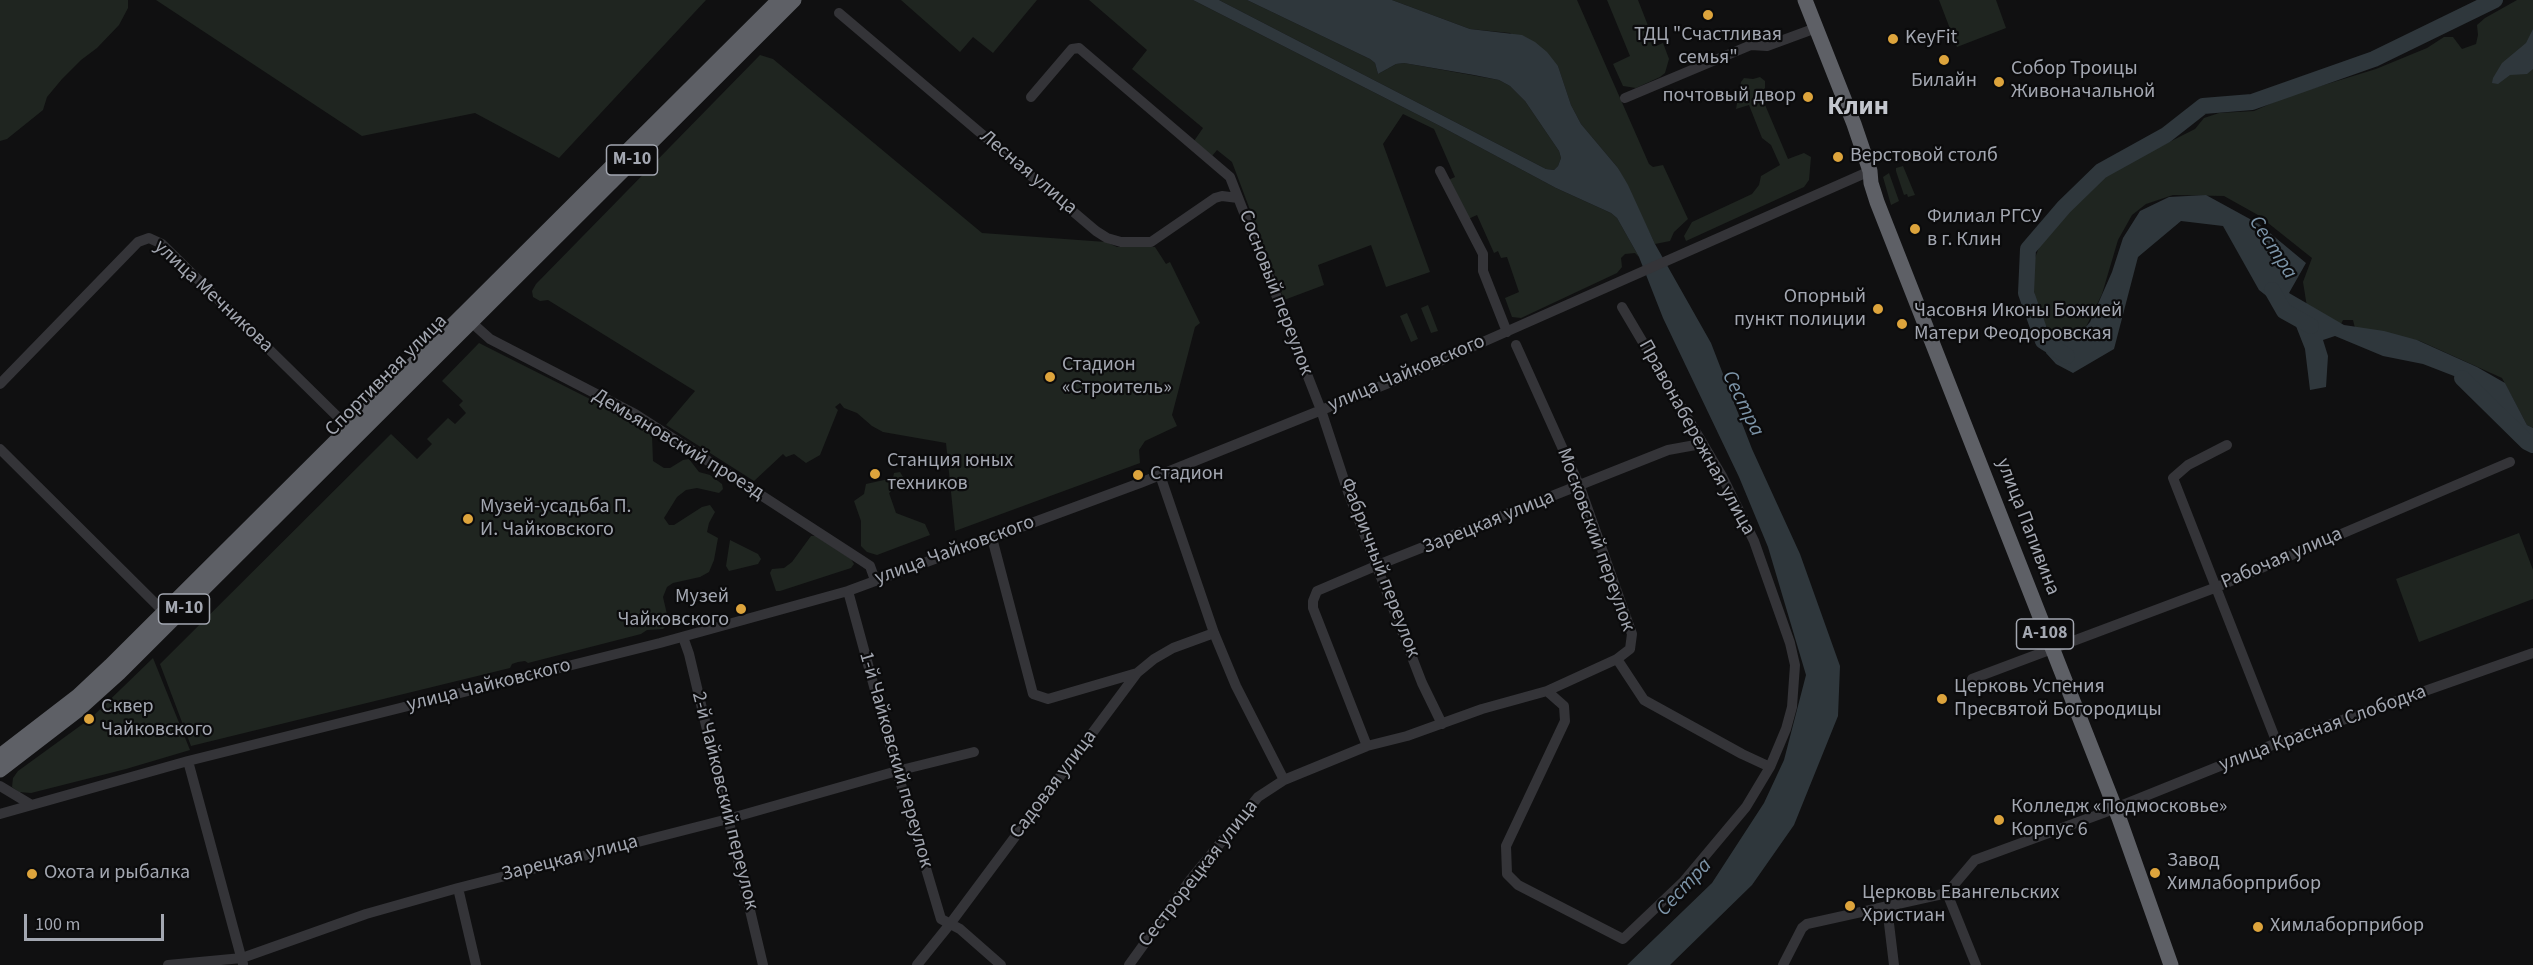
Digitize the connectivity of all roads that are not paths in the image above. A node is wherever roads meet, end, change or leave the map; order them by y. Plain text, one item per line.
1 (779, 0) edge
2 (794, 0) edge
3 (1805, 0) edge
4 (839, 12) dead end
5 (1816, 28) junction
6 (1031, 97) dead end
7 (1625, 98) dead end
8 (1440, 171) dead end
9 (1870, 171) junction
10 (1238, 198) junction
11 (1622, 307) dead end
12 (471, 322) junction
13 (1507, 332) junction
14 (1516, 345) dead end
15 (0, 384) edge
16 (1321, 410) junction
17 (349, 428) junction
18 (1701, 444) junction
19 (2227, 445) dead end
20 (0, 449) edge
21 (2510, 462) dead end
22 (1160, 475) junction
23 (1580, 487) junction
24 (992, 538) junction
25 (1378, 565) junction
26 (875, 580) junction
27 (2217, 587) junction
28 (848, 591) junction
29 (165, 613) junction
30 (1214, 633) junction
31 (683, 637) junction
32 (2051, 649) junction
33 (2533, 653) edge
34 (1617, 659) junction
35 (1137, 673) junction
36 (1972, 680) dead end
37 (1547, 692) junction
38 (1442, 723) junction
39 (2277, 743) junction
40 (1367, 746) junction
41 (974, 752) dead end
42 (0, 756) edge
43 (189, 761) junction
44 (1770, 767) junction
45 (0, 770) edge
46 (897, 771) junction
47 (1284, 780) junction
48 (0, 786) edge
49 (30, 804) junction
50 (2114, 808) junction
51 (0, 814) edge
52 (729, 819) junction
53 (458, 888) junction
54 (1947, 893) junction
55 (1887, 907) junction
56 (950, 924) junction
57 (242, 962) edge
58 (168, 965) edge
59 (476, 965) edge
60 (763, 965) edge
61 (917, 965) edge
62 (1001, 965) edge
63 (1128, 965) edge
64 (1783, 965) edge
65 (1894, 965) edge
66 (1976, 965) edge
67 (2171, 965) edge

1 - 17 highway, Спортивная улица / М-10
2 - 12 highway, Спортивная улица / М-10
3 - 5 highway, А-108
4 - 10 street, Лесная улица
5 - 7 street
5 - 9 highway, А-108
6 - 10 street, Сосновый переулок
8 - 13 street
9 - 13 street, улица Чайковского
9 - 32 highway, улица Папивина / А-108
10 - 16 street, Сосновый переулок
11 - 18 street, Правонабережная улица
12 - 26 street, Демьяновский проезд
12 - 45 highway, Спортивная улица / М-10
13 - 16 street, улица Чайковского
14 - 23 street, Московский переулок
15 - 17 street, улица Мечникова
16 - 22 street, улица Чайковского
16 - 25 street, Фабричный переулок
17 - 29 highway, Спортивная улица / М-10
18 - 23 street, Зарецкая улица
18 - 44 street, Правонабережная улица
19 - 27 street
20 - 29 street
21 - 27 street, Рабочая улица
22 - 24 street, улица Чайковского
22 - 30 street
23 - 25 street, Зарецкая улица
23 - 34 street, Московский переулок
24 - 26 street, улица Чайковского
24 - 35 street
25 - 38 street, Фабричный переулок
25 - 40 street, Зарецкая улица
26 - 28 street, улица Чайковского
27 - 32 street, Рабочая улица
27 - 39 street
28 - 31 street, улица Чайковского
28 - 46 street, 1-й Чайковский переулок
29 - 42 highway, Спортивная улица / М-10
30 - 35 street, Садовая улица
30 - 47 street
31 - 43 street, улица Чайковского
31 - 52 street, 2-й Чайковский переулок
32 - 36 street, Рабочая улица
32 - 50 highway, улица Папивина / А-108
33 - 39 street, улица Красная Слободка
34 - 37 street, Московский переулок
34 - 44 street
35 - 56 street, Садовая улица
37 - 38 street, Московский переулок
37 - 44 street, Правонабережная улица
38 - 40 street, Сестрорецкая улица
39 - 50 street, улица Красная Слободка
40 - 47 street, Сестрорецкая улица
41 - 46 street, Зарецкая улица
43 - 49 street, улица Чайковского
43 - 57 street
46 - 52 street, Зарецкая улица
46 - 56 street, 1-й Чайковский переулок
47 - 63 street, Сестрорецкая улица
48 - 49 street
49 - 51 street, улица Чайковского
50 - 54 street, улица Красная Слободка
50 - 67 highway, улица Папивина / А-108
52 - 53 street, Зарецкая улица
52 - 60 street, 2-й Чайковский переулок
53 - 57 street, Зарецкая улица
53 - 59 street
54 - 55 street
54 - 66 street
55 - 64 street
55 - 65 street
56 - 61 street, Садовая улица
56 - 62 street
57 - 58 street, Зарецкая улица

